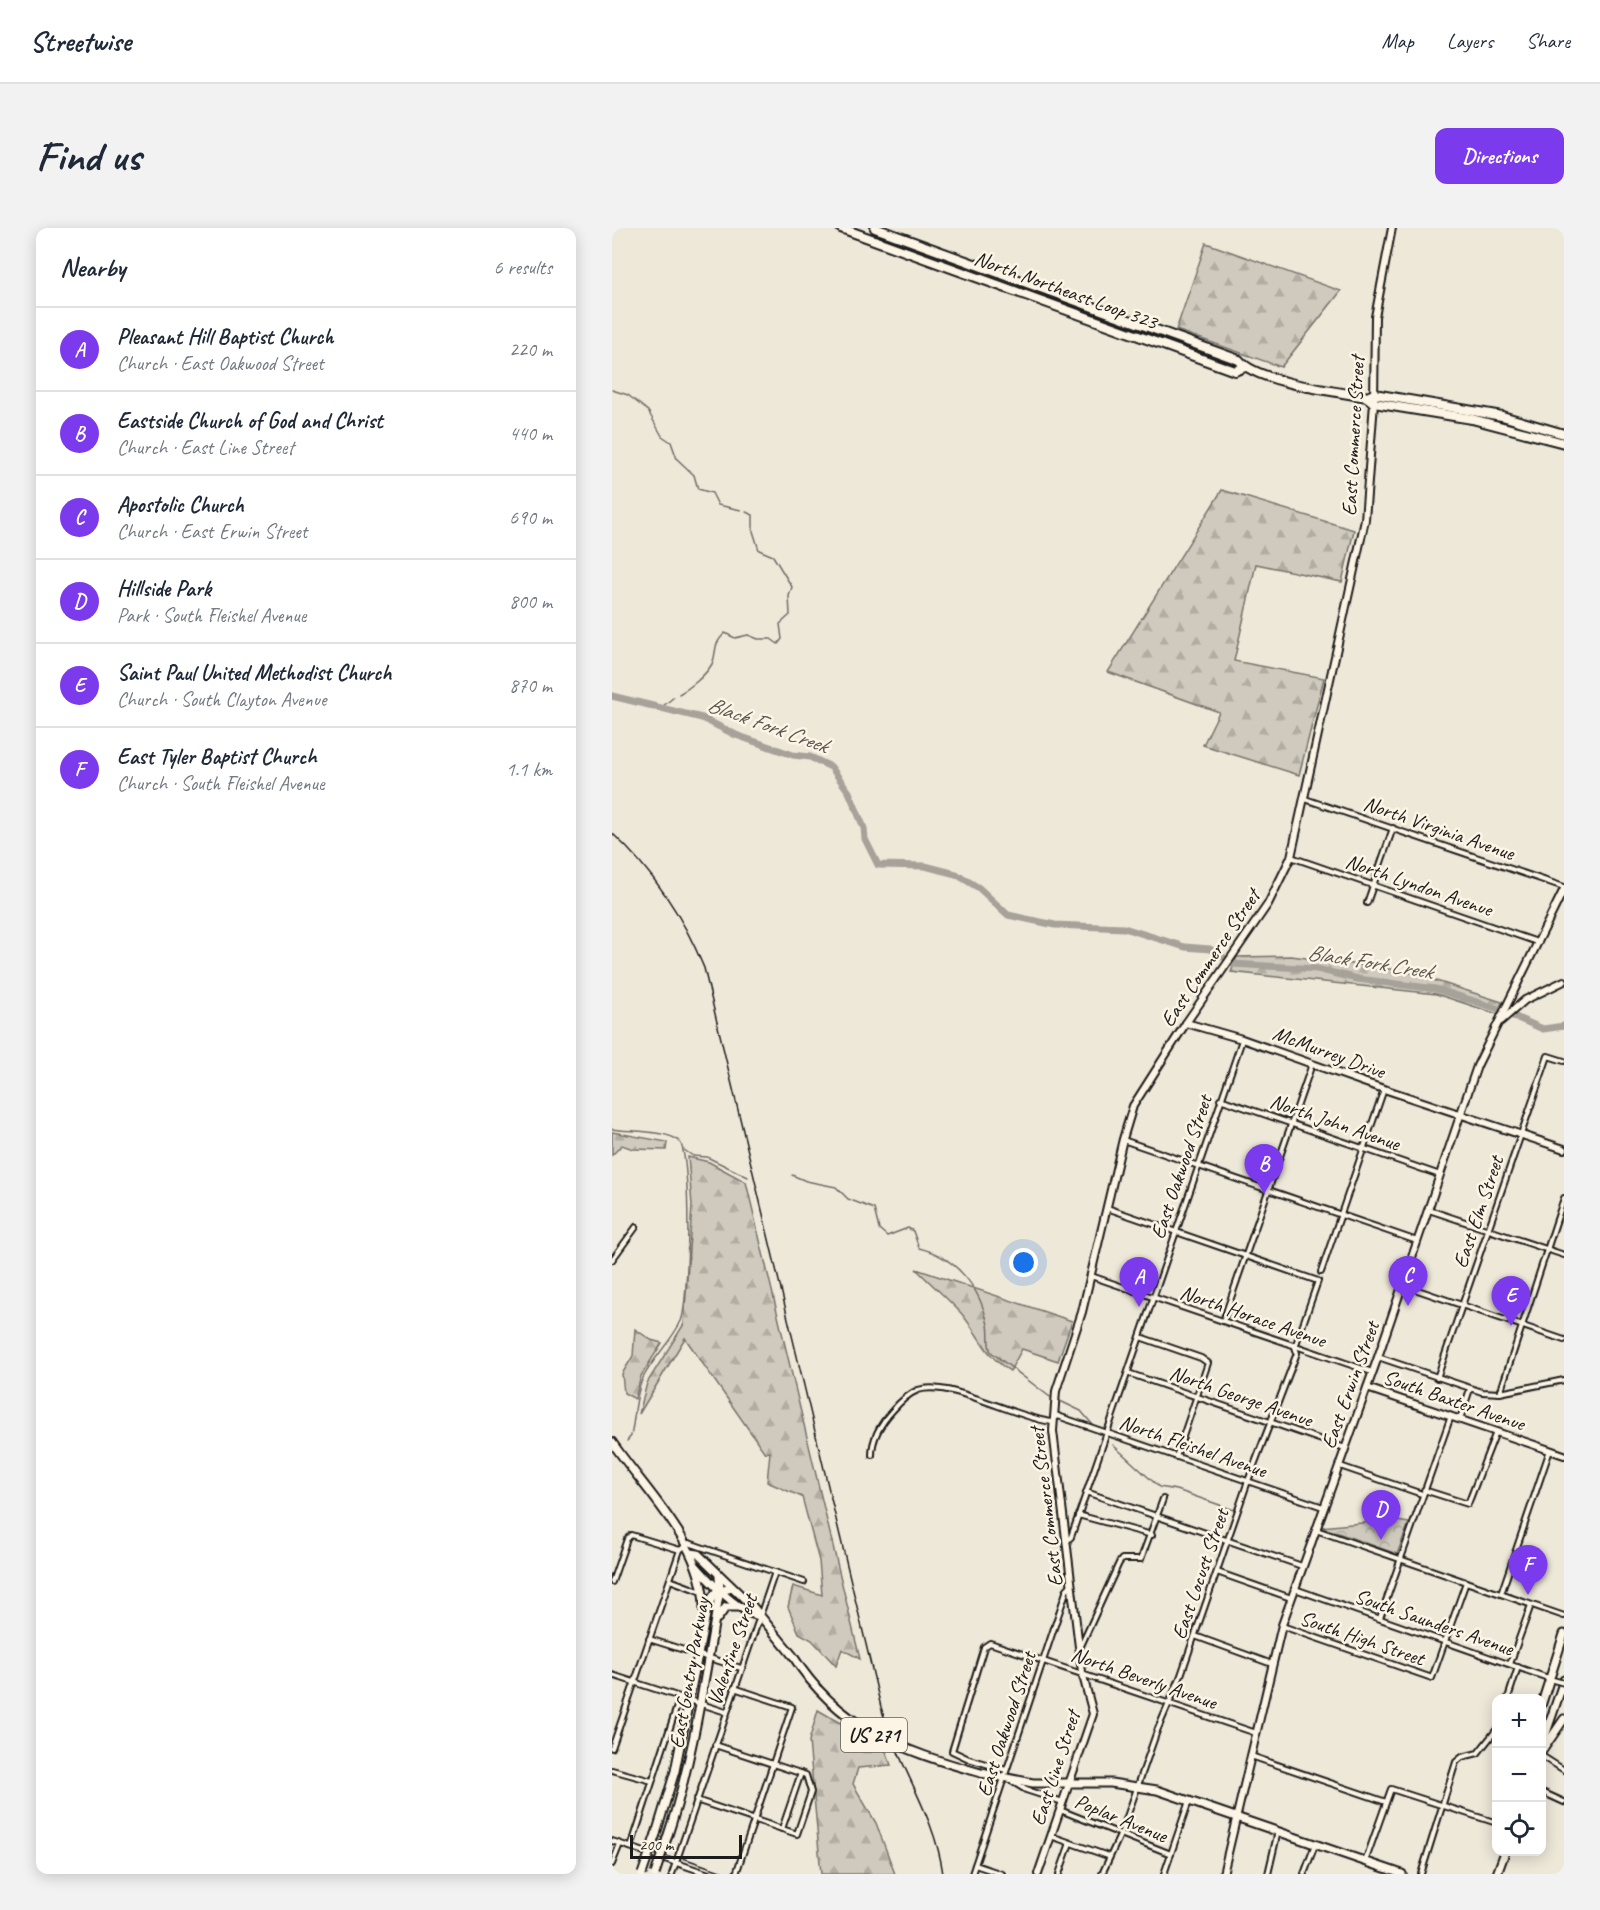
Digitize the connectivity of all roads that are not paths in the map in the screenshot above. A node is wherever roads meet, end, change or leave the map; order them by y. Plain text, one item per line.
1 (843, 228) edge
2 (875, 228) edge
3 (1392, 228) edge
4 (992, 269) junction
5 (988, 280) junction
6 (1126, 318) junction
7 (1122, 329) junction
8 (1245, 367) junction
9 (1370, 396) junction
10 (1374, 403) junction
11 (1564, 434) edge
12 (1564, 443) edge
13 (1305, 799) junction
14 (1393, 828) junction
15 (1291, 857) junction
16 (1373, 885) junction
17 (1564, 889) edge
18 (1367, 903) dead end
19 (1537, 942) junction
20 (1564, 981) edge
21 (1513, 992) junction
22 (1525, 1000) junction
23 (1186, 1023) junction
24 (1495, 1029) junction
25 (1242, 1039) junction
26 (1564, 1061) edge
27 (1313, 1063) junction
28 (1384, 1089) junction
29 (1220, 1099) junction
30 (1460, 1113) junction
31 (1292, 1123) junction
32 (1520, 1133) junction
33 (1123, 1139) junction
34 (1363, 1148) junction
35 (1564, 1149) edge
36 (1197, 1165) junction
37 (1440, 1175) junction
38 (1269, 1190) junction
39 (1564, 1197) edge
40 (1106, 1208) junction
41 (1429, 1209) junction
42 (1341, 1215) junction
43 (636, 1227) dead end
44 (1488, 1229) junction
45 (1175, 1230) junction
46 (1417, 1241) junction
47 (1546, 1249) junction
48 (1246, 1255) junction
49 (1564, 1255) edge
50 (612, 1260) edge
51 (1321, 1272) dead end
52 (1091, 1276) junction
53 (1402, 1285) junction
54 (1153, 1298) junction
55 (1462, 1306) junction
56 (1223, 1322) junction
57 (1520, 1326) junction
58 (1140, 1337) junction
59 (1564, 1340) edge
60 (1295, 1347) junction
61 (1378, 1357) junction
62 (1372, 1372) junction
63 (1128, 1373) junction
64 (1437, 1378) junction
65 (1564, 1380) edge
66 (1367, 1388) junction
67 (1470, 1389) junction
68 (1500, 1392) junction
69 (1198, 1397) junction
70 (1053, 1414) junction
71 (1451, 1416) junction
72 (1460, 1419) junction
73 (1052, 1422) junction
74 (1270, 1422) junction
75 (1107, 1432) junction
76 (1496, 1432) junction
77 (613, 1445) edge
78 (1345, 1448) junction
79 (1550, 1450) junction
80 (872, 1455) dead end
81 (1564, 1455) edge
82 (1176, 1457) junction
83 (1339, 1466) junction
84 (1248, 1481) junction
85 (1086, 1492) junction
86 (1423, 1492) junction
87 (1163, 1499) dead end
88 (1323, 1507) junction
89 (1078, 1515) junction
90 (1158, 1516) junction
91 (1315, 1530) junction
92 (1152, 1534) junction
93 (1228, 1541) junction
94 (1066, 1542) junction
95 (683, 1548) junction
96 (691, 1553) junction
97 (1400, 1560) junction
98 (693, 1563) junction
99 (1302, 1566) junction
100 (775, 1572) junction
101 (1217, 1572) junction
102 (718, 1577) junction
103 (669, 1580) junction
104 (612, 1582) edge
105 (804, 1582) dead end
106 (1466, 1582) junction
107 (1072, 1584) junction
108 (732, 1588) junction
109 (1294, 1589) junction
110 (720, 1590) junction
111 (703, 1592) junction
112 (1501, 1594) junction
113 (1291, 1598) junction
114 (1531, 1605) junction
115 (744, 1609) junction
116 (759, 1616) junction
117 (1564, 1616) edge
118 (704, 1618) junction
119 (1380, 1618) junction
120 (1281, 1625) junction
121 (713, 1628) junction
122 (1564, 1634) edge
123 (1194, 1636) junction
124 (649, 1639) junction
125 (1445, 1642) junction
126 (1080, 1648) junction
127 (698, 1654) junction
128 (709, 1658) junction
129 (1042, 1660) junction
130 (1272, 1664) junction
131 (1510, 1664) junction
132 (1518, 1667) junction
133 (741, 1668) junction
134 (1082, 1672) junction
135 (612, 1675) edge
136 (1551, 1679) junction
137 (1564, 1682) edge
138 (635, 1683) junction
139 (734, 1688) junction
140 (1509, 1694) edge
141 (1545, 1694) edge
142 (680, 1697) junction
143 (689, 1700) junction
144 (1169, 1703) junction
145 (700, 1704) junction
146 (726, 1712) junction
147 (1564, 1719) edge
148 (1256, 1733) junction
149 (1546, 1734) edge
150 (1492, 1735) edge
151 (715, 1745) junction
152 (612, 1748) edge
153 (1544, 1748) edge
154 (1251, 1755) junction
155 (1546, 1759) edge
156 (773, 1764) junction
157 (612, 1770) edge
158 (1006, 1770) junction
159 (1564, 1770) edge
160 (801, 1773) junction
161 (1007, 1779) junction
162 (652, 1781) junction
163 (1069, 1783) junction
164 (1137, 1786) junction
165 (1546, 1794) edge
166 (696, 1800) junction
167 (1190, 1800) junction
168 (1063, 1802) junction
169 (1386, 1802) junction
170 (1564, 1802) edge
171 (1443, 1806) junction
172 (1060, 1810) junction
173 (1236, 1816) junction
174 (754, 1819) junction
175 (1492, 1821) edge
176 (782, 1829) junction
177 (1278, 1831) junction
178 (1051, 1836) junction
179 (1120, 1836) junction
180 (612, 1841) edge
181 (1070, 1843) junction
182 (620, 1844) junction
183 (1315, 1845) junction
184 (631, 1847) junction
185 (1171, 1854) junction
186 (1108, 1856) junction
187 (1503, 1856) edge
188 (1365, 1862) junction
189 (676, 1863) junction
190 (612, 1864) edge
191 (975, 1865) junction
192 (1392, 1872) edge
193 (642, 1874) edge
194 (655, 1874) edge
195 (672, 1874) edge
196 (709, 1874) edge
197 (736, 1874) edge
198 (972, 1874) edge
199 (1002, 1874) edge
200 (1038, 1874) edge
201 (1059, 1874) edge
202 (1102, 1874) edge
203 (1164, 1874) edge
204 (1223, 1874) edge
205 (1268, 1874) edge
206 (1304, 1874) edge
207 (1402, 1874) edge
208 (1421, 1874) edge
209 (1497, 1874) edge

1 - 5 highway, North Northeast Loop 323
2 - 4 highway, North Northeast Loop 323
3 - 9 street, East Commerce Street
4 - 5 highway
4 - 6 highway, North Northeast Loop 323
5 - 7 highway, North Northeast Loop 323
6 - 7 highway
6 - 8 highway, North Northeast Loop 323
7 - 8 highway, North Northeast Loop 323
8 - 9 highway, North Northeast Loop 323
9 - 10 highway
9 - 11 highway, North Northeast Loop 323
10 - 12 highway
10 - 13 street, East Commerce Street
13 - 14 street, North Virginia Avenue
13 - 15 street, East Commerce Street
14 - 16 street
14 - 17 street, North Virginia Avenue
15 - 16 street, North Lyndon Avenue
15 - 23 street, East Commerce Street
16 - 18 street
16 - 19 street, North Lyndon Avenue
17 - 19 street, East Erwin Street
19 - 21 street, East Erwin Street
20 - 22 street
21 - 22 street
21 - 24 street, East Erwin Street
22 - 24 street
23 - 25 street, McMurrey Drive
23 - 33 street, East Commerce Street
24 - 30 street, East Erwin Street
25 - 27 street, McMurrey Drive
25 - 29 street, East Oakwood Street
26 - 32 street, East Elm Street
27 - 28 street, McMurrey Drive
27 - 31 street
28 - 30 street, McMurrey Drive
28 - 34 street
29 - 31 street, North John Avenue
29 - 36 street, East Oakwood Street
30 - 32 street, McMurrey Drive
30 - 37 street, East Erwin Street
31 - 34 street, North John Avenue
31 - 38 street
32 - 35 street, McMurrey Drive
32 - 44 street, East Elm Street
33 - 36 street
33 - 40 street, East Commerce Street
34 - 37 street, North John Avenue
34 - 42 street
36 - 38 street
36 - 45 street, East Oakwood Street
37 - 41 street, East Erwin Street
38 - 42 street
38 - 48 street
39 - 47 street
40 - 45 street
40 - 52 street, East Commerce Street
41 - 44 street
41 - 46 street, East Erwin Street
42 - 46 street
42 - 51 street
43 - 50 street
44 - 47 street
44 - 55 street, East Elm Street
45 - 48 street
45 - 54 street, East Oakwood Street
46 - 53 street, East Erwin Street
47 - 49 street
47 - 57 street
48 - 56 street
48 - 60 street, East Locust Street
52 - 54 street, North Horace Avenue
52 - 70 street, East Commerce Street
53 - 55 street
53 - 61 street, East Erwin Street
54 - 56 street, North Horace Avenue
54 - 58 street, East Oakwood Street
55 - 57 street
55 - 64 street, East Elm Street
56 - 60 street, North Horace Avenue
57 - 59 street
57 - 68 street
58 - 63 street, East Oakwood Street
58 - 69 street
60 - 62 street, North Horace Avenue
60 - 74 street, East Locust Street
61 - 62 street, East Erwin Street
61 - 64 street
62 - 66 street, East Erwin Street
63 - 69 street, North George Avenue
63 - 75 street, East Oakwood Street
64 - 67 street
65 - 68 street
66 - 71 street, South Baxter Avenue
66 - 78 street, East Erwin Street
67 - 68 street
67 - 72 street
69 - 74 street, North George Avenue
69 - 82 street
70 - 73 street, East Commerce Street
70 - 75 street, North Fleishel Avenue
71 - 72 street, South Baxter Avenue
71 - 86 street
72 - 76 street, South Baxter Avenue
73 - 80 street
73 - 94 street, East Commerce Street
74 - 78 street, North George Avenue
74 - 84 street, East Locust Street
75 - 82 street, North Fleishel Avenue
75 - 85 street, East Oakwood Street
76 - 79 street, South Baxter Avenue
76 - 86 street
77 - 95 main road, East Gentry Parkway / US 271
78 - 83 street, East Erwin Street
79 - 81 street, South Baxter Avenue
79 - 112 street
82 - 84 street, North Fleishel Avenue
83 - 86 street
83 - 88 street, East Erwin Street
84 - 88 street, North Fleishel Avenue
84 - 93 street, East Locust Street
85 - 89 street, East Oakwood Street
85 - 90 street
86 - 97 street
87 - 90 street
88 - 91 street, East Erwin Street
89 - 92 street
89 - 94 street, East Oakwood Street
90 - 92 street
90 - 93 street
91 - 97 street
91 - 99 street, East Erwin Street
92 - 126 street
93 - 99 street
93 - 101 street, East Locust Street
94 - 107 street, East Commerce Street
95 - 96 main road, East Gentry Parkway / US 271
95 - 100 street
95 - 103 street
95 - 104 street
96 - 98 main road, East Gentry Parkway / US 271
96 - 102 main road, East Gentry Parkway / US 271
97 - 106 street
97 - 119 street
98 - 110 main road, US 271
98 - 111 main road, East Gentry Parkway
99 - 109 street, East Erwin Street
100 - 105 street
100 - 116 street, Valentine Street
101 - 113 street
101 - 123 street, East Locust Street
102 - 108 main road, US 271
102 - 110 main road
103 - 111 street
103 - 124 street
106 - 112 street
106 - 125 street
107 - 126 street, East Commerce Street
107 - 129 street, East Oakwood Street
108 - 110 main road
108 - 116 main road, US 271
109 - 113 street, East Erwin Street
109 - 119 street, South Saunders Avenue
110 - 115 main road, US 271
110 - 118 main road, East Gentry Parkway
110 - 121 main road, East Gentry Parkway
111 - 118 main road, East Gentry Parkway
112 - 114 street
113 - 120 street, East Erwin Street
114 - 117 street
114 - 131 street
115 - 116 main road, US 271
115 - 121 main road
116 - 133 street, Valentine Street
116 - 161 main road, US 271, bridge
118 - 127 main road, East Gentry Parkway
119 - 125 street, South Saunders Avenue
120 - 125 street, South High Street
120 - 130 street, East Erwin Street
121 - 128 main road, East Gentry Parkway
122 - 136 main road
123 - 130 street
123 - 144 street, East Locust Street
124 - 127 street
124 - 138 street
125 - 131 street, South Saunders Avenue
126 - 134 street, East Commerce Street
127 - 128 street
127 - 143 main road, East Gentry Parkway
128 - 133 street
128 - 145 main road, East Gentry Parkway
129 - 134 street, North Beverly Avenue
129 - 158 street, East Oakwood Street
129 - 158 street, North Beverly Avenue
130 - 148 street, East Erwin Street
131 - 132 street, South Saunders Avenue
132 - 136 street, South Saunders Avenue
132 - 140 street
133 - 139 street, Valentine Street
134 - 144 street, North Beverly Avenue
134 - 163 street, East Line Street
135 - 138 street
136 - 137 street, South Saunders Avenue, bridge
136 - 141 main road
137 - 149 main road
138 - 142 street
138 - 152 street
139 - 146 street, Valentine Street
139 - 156 street
142 - 143 street
142 - 162 street
143 - 145 street
143 - 193 main road, East Gentry Parkway, bridge
144 - 148 street, North Beverly Avenue
144 - 164 street, East Locust Street
145 - 146 street
145 - 194 main road, East Gentry Parkway, bridge
146 - 151 street, Valentine Street
147 - 153 main road
148 - 154 street, East Erwin Street
150 - 171 street
151 - 156 street
151 - 166 street, Valentine Street
154 - 169 street
154 - 173 street, East Erwin Street
155 - 159 street
156 - 160 street
156 - 174 street
157 - 162 street
158 - 161 street, East Oakwood Street
160 - 176 street
160 - 176 street
161 - 163 main road, US 271
161 - 168 street, Poplar Avenue
161 - 191 street, East Oakwood Street
162 - 184 street
163 - 164 main road, US 271
163 - 168 street, East Line Street
164 - 167 main road, US 271
164 - 179 street, East Locust Street
165 - 170 street
166 - 174 street
166 - 189 street, Valentine Street
167 - 173 main road, US 271
167 - 185 street
168 - 172 street, East Line Street
169 - 171 street
169 - 188 street
171 - 175 street
171 - 208 street
172 - 178 street, East Line Street
172 - 179 street, Poplar Avenue
173 - 177 main road, US 271
173 - 204 street, East Erwin Street
174 - 176 street
174 - 197 street
177 - 183 main road, US 271
177 - 205 street
178 - 181 street
178 - 200 street, East Line Street
179 - 185 street, Poplar Avenue
179 - 186 street, East Locust Street
180 - 182 street
181 - 186 street
181 - 201 street
182 - 184 street
182 - 190 street
183 - 188 main road, US 271
183 - 206 street
184 - 189 street
185 - 203 street
186 - 202 street, East Locust Street
187 - 209 main road
188 - 192 main road, US 271
189 - 195 street, Valentine Street
189 - 196 street
191 - 198 street, East Oakwood Street
191 - 199 street
192 - 207 main road, US 271

